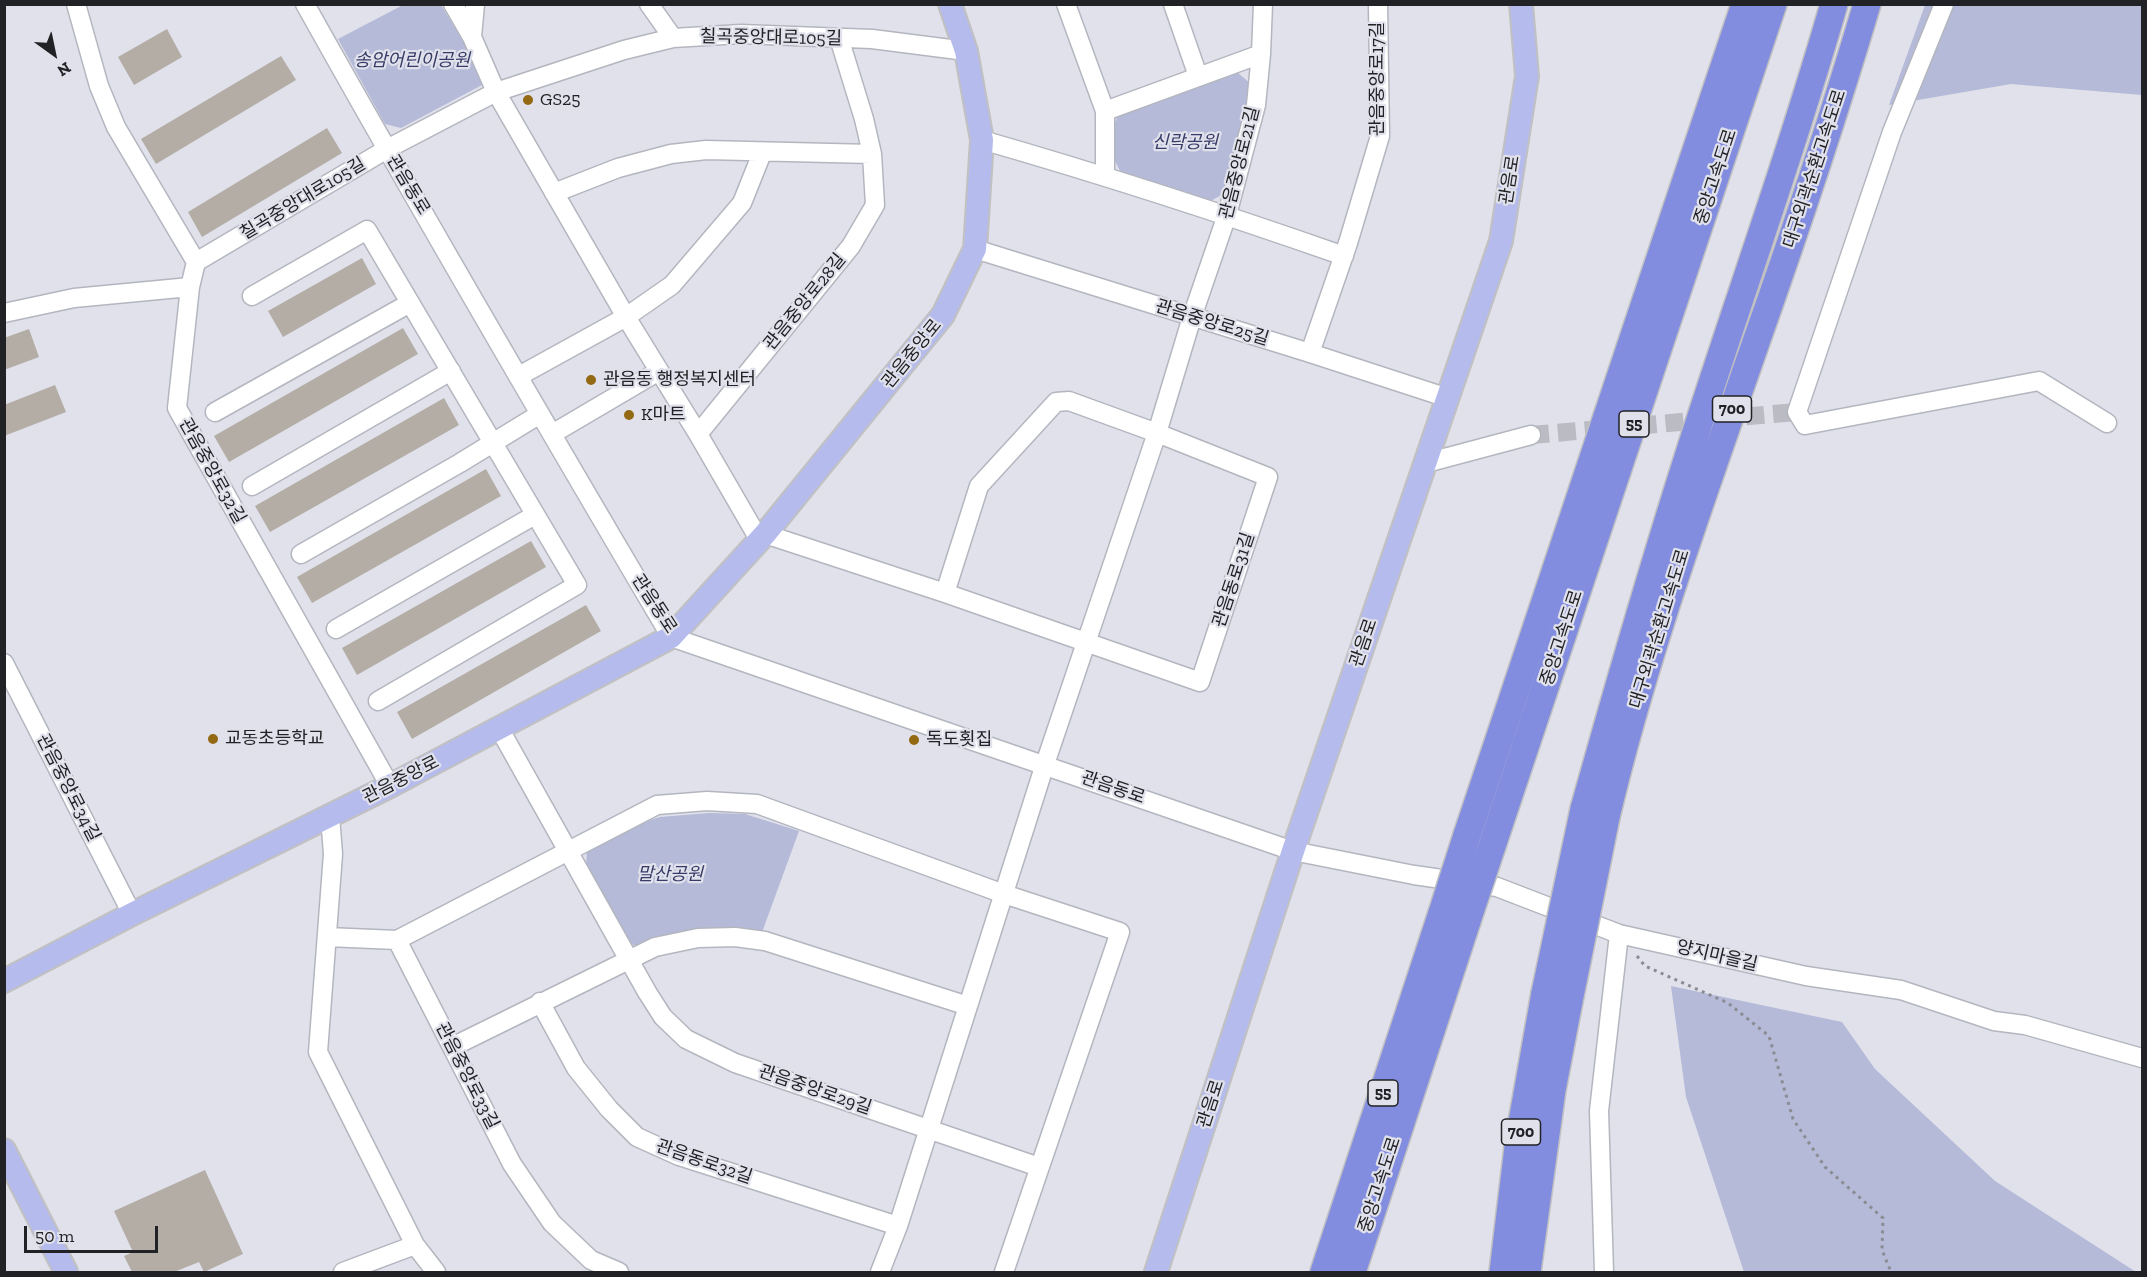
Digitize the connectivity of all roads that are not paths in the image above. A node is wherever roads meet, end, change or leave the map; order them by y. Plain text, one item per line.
1 (305, 4) edge
2 (453, 4) edge
3 (474, 4) edge
4 (649, 4) edge
5 (950, 4) edge
6 (1066, 4) edge
7 (1173, 4) edge
8 (1263, 4) edge
9 (1378, 4) edge
10 (1521, 4) edge
11 (1745, 4) edge
12 (1773, 4) edge
13 (1834, 4) edge
14 (1868, 4) edge
15 (1944, 4) edge
16 (81, 6) edge
17 (472, 37) junction
18 (674, 38) junction
19 (839, 38) junction
20 (966, 51) junction
21 (1261, 54) junction
22 (1198, 76) junction
23 (496, 92) junction
24 (1105, 111) junction
25 (982, 140) junction
26 (387, 149) junction
27 (762, 153) junction
28 (872, 154) junction
29 (1105, 175) junction
30 (554, 193) junction
31 (1227, 215) junction
32 (975, 249) junction
33 (1344, 256) junction
34 (196, 262) junction
35 (190, 287) junction
36 (252, 296) dead end
37 (410, 303) junction
38 (4, 313) edge
39 (626, 317) junction
40 (1192, 317) junction
41 (1310, 353) junction
42 (451, 371) junction
43 (659, 371) junction
44 (519, 376) junction
45 (1448, 398) junction
46 (215, 412) dead end
47 (540, 414) junction
48 (2108, 423) dead end
49 (552, 434) junction
50 (698, 434) junction
51 (1158, 434) junction
52 (1531, 435) tunnel mouth
53 (493, 442) junction
54 (1426, 463) junction
55 (252, 486) dead end
56 (535, 515) junction
57 (763, 537) junction
58 (301, 554) dead end
59 (945, 593) junction
60 (336, 629) dead end
61 (671, 637) junction
62 (1087, 642) junction
63 (4, 663) edge
64 (378, 701) dead end
65 (499, 728) junction
66 (1045, 764) junction
67 (390, 786) junction
68 (1595, 813) junction
69 (330, 816) junction
70 (568, 849) junction
71 (1293, 851) junction
72 (1004, 894) junction
73 (132, 914) junction
74 (1455, 917) junction
75 (1619, 934) junction
76 (327, 937) junction
77 (398, 940) junction
78 (629, 960) junction
79 (4, 981) edge
80 (1557, 997) junction
81 (540, 1002) junction
82 (968, 1006) junction
83 (452, 1047) junction
84 (2142, 1058) edge
85 (928, 1128) junction
86 (4, 1150) edge
87 (1039, 1167) junction
88 (898, 1226) junction
89 (415, 1245) junction
90 (66, 1272) edge
91 (343, 1272) edge
92 (436, 1272) edge
93 (619, 1272) edge
94 (880, 1272) edge
95 (1004, 1272) edge
96 (1156, 1272) edge
97 (1324, 1272) edge
98 (1352, 1272) edge
99 (1503, 1272) edge
100 (1527, 1272) edge
101 (1604, 1272) edge

1 - 26 street, 관음동로
2 - 17 street
3 - 17 street
4 - 18 street
5 - 20 main road, 관음중앙로
6 - 24 street
7 - 22 street
8 - 21 street, 관음중앙로21길
9 - 33 street, 관음중앙로17길
10 - 45 main road, 관음로
11 - 74 highway, 중앙고속도로 / 55, bridge
12 - 74 highway, 중앙고속도로 / 55, bridge
13 - 68 highway, 대구외곽순환고속도로 / 700
14 - 68 highway, 대구외곽순환고속도로 / 700
15 - 48 street
16 - 34 street
17 - 23 street
18 - 19 street, 칠곡중앙대로105길
18 - 23 street, 칠곡중앙대로105길
19 - 20 street, 칠곡중앙대로105길
19 - 28 street, 관음중앙로28길
20 - 25 main road, 관음중앙로
21 - 22 street
21 - 31 street, 관음중앙로21길
22 - 24 street
23 - 26 street, 칠곡중앙대로105길
23 - 30 street
24 - 29 street
25 - 29 street
25 - 32 main road, 관음중앙로
26 - 34 street, 칠곡중앙대로105길
26 - 44 street, 관음동로
27 - 28 street
27 - 30 street
27 - 39 street
28 - 50 street, 관음중앙로28길
29 - 31 street
30 - 39 street
31 - 33 street
31 - 40 street, 관음중앙로21길
32 - 40 street, 관음중앙로25길
32 - 57 main road, 관음중앙로
33 - 41 street, 관음중앙로17길
34 - 35 street, 관음중앙로32길
35 - 38 street
35 - 67 street, 관음중앙로32길
36 - 37 street
37 - 42 street
37 - 46 street
39 - 43 street
39 - 44 street
40 - 41 street, 관음중앙로25길
40 - 51 street
41 - 45 street, 관음중앙로25길
42 - 53 street
42 - 55 street
43 - 49 street
43 - 50 street
44 - 47 street, 관음동로
45 - 54 main road, 관음로
47 - 49 street, 관음동로
47 - 53 street
49 - 61 street, 관음동로
50 - 57 street
51 - 59 street, 관음동로31길
51 - 62 street
51 - 62 street, 관음동로31길
52 - 54 street
53 - 56 street
53 - 58 street
54 - 71 main road, 관음로
56 - 60 street
56 - 64 street
57 - 59 street
57 - 61 main road, 관음중앙로
59 - 62 street
61 - 65 main road, 관음중앙로
61 - 66 street, 관음동로
62 - 66 street
63 - 73 street, 관음중앙로34길
65 - 67 main road, 관음중앙로
65 - 70 street, 관음중앙로29길
66 - 71 street, 관음동로
66 - 72 street
67 - 69 main road, 관음중앙로
68 - 80 highway, 대구외곽순환고속도로 / 700, bridge
69 - 73 main road, 관음중앙로
69 - 76 street
70 - 72 street
70 - 77 street
70 - 78 street, 관음중앙로29길
71 - 75 street, 양지마을길
71 - 96 main road, 관음로
72 - 82 street
72 - 87 street
73 - 79 main road, 관음중앙로
74 - 97 highway, 중앙고속도로 / 55
74 - 98 highway, 중앙고속도로 / 55
75 - 84 street, 양지마을길
75 - 101 street
76 - 77 street
76 - 89 street
77 - 83 street, 관음중앙로33길
78 - 81 street
78 - 82 street
78 - 85 street, 관음중앙로29길
80 - 99 highway, 대구외곽순환고속도로 / 700
80 - 100 highway, 대구외곽순환고속도로 / 700
81 - 83 street
81 - 88 street, 관음동로32길
82 - 85 street
83 - 93 street, 관음중앙로33길
85 - 87 street, 관음중앙로29길
85 - 88 street
86 - 90 main road
87 - 95 street
88 - 94 street
89 - 91 street
89 - 92 street

